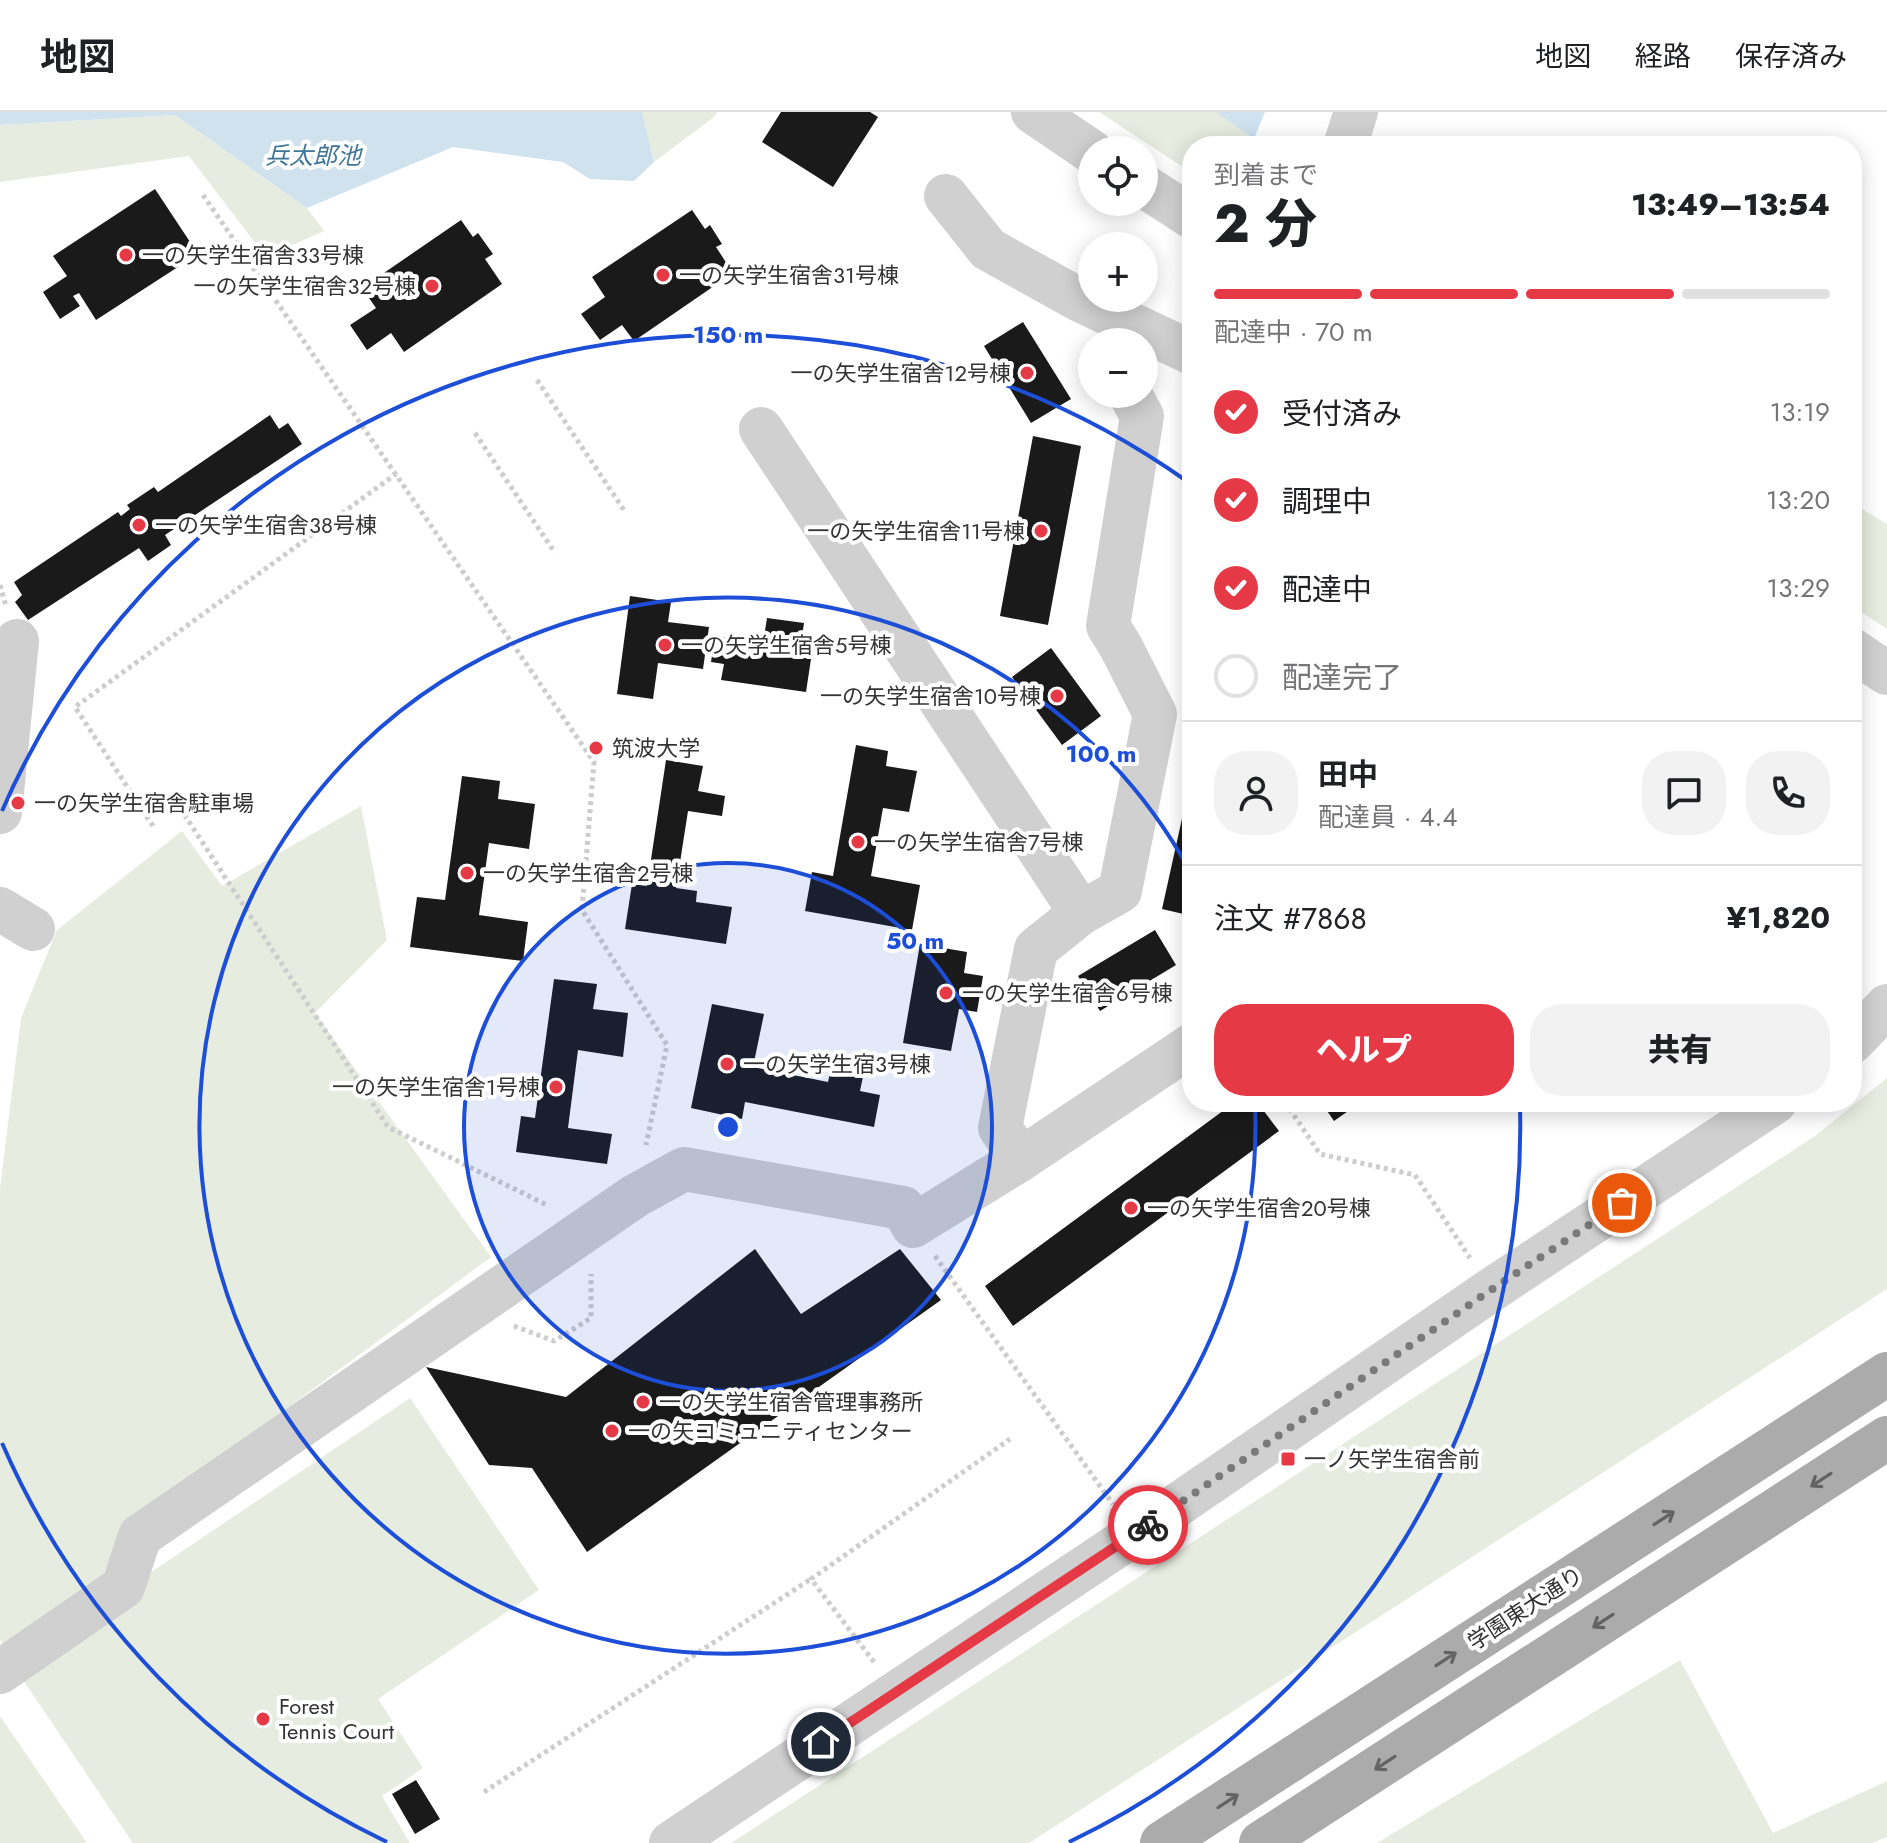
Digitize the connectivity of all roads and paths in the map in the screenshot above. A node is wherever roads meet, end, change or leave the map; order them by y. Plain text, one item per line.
1 (1033, 112) edge
2 (1356, 112) edge
3 (1348, 136) edge
4 (1078, 143) edge
5 (203, 195) dead end
6 (1158, 195) edge
7 (946, 196) dead end
8 (1182, 211) edge
9 (1078, 299) edge
10 (1105, 312) edge
11 (1182, 348) edge
12 (537, 380) dead end
13 (1138, 408) edge
14 (761, 429) dead end
15 (475, 433) dead end
16 (396, 474) junction
17 (624, 510) dead end
18 (555, 553) dead end
19 (17, 641) dead end
20 (1862, 657) edge
21 (1887, 673) edge
22 (180, 808) dead end
23 (0, 812) edge
24 (153, 826) dead end
25 (1081, 913) junction
26 (1887, 1006) edge
27 (1862, 1032) edge
28 (1182, 1052) edge
29 (1292, 1112) edge
30 (1752, 1112) edge
31 (1021, 1159) junction
32 (635, 1196) junction
33 (913, 1226) junction
34 (590, 1227) junction
35 (1491, 1290) junction
36 (472, 1309) junction
37 (1887, 1374) edge
38 (1887, 1438) edge
39 (1010, 1439) dead end
40 (1135, 1534) junction
41 (811, 1579) junction
42 (0, 1672) edge
43 (896, 1692) junction
44 (484, 1792) dead end
45 (671, 1843) edge
46 (1162, 1843) edge
47 (1261, 1843) edge

1 - 4 street
2 - 3 street
5 - 16 path
6 - 8 street
7 - 9 street
10 - 11 street
12 - 17 path
13 - 25 street
14 - 25 street
15 - 18 path
16 - 24 path
16 - 32 path
19 - 23 street
20 - 21 street
22 - 34 path
25 - 31 street
26 - 27 street
28 - 31 street
29 - 35 path
30 - 35 street
31 - 33 street
32 - 33 street
32 - 34 street
33 - 40 path
34 - 36 street
34 - 36 path
35 - 40 street
36 - 42 street
46 -> 37 main road, 学園東大通り
38 -> 47 main road
39 - 41 path
40 - 43 street
41 - 43 path
41 - 44 path
43 - 45 street

